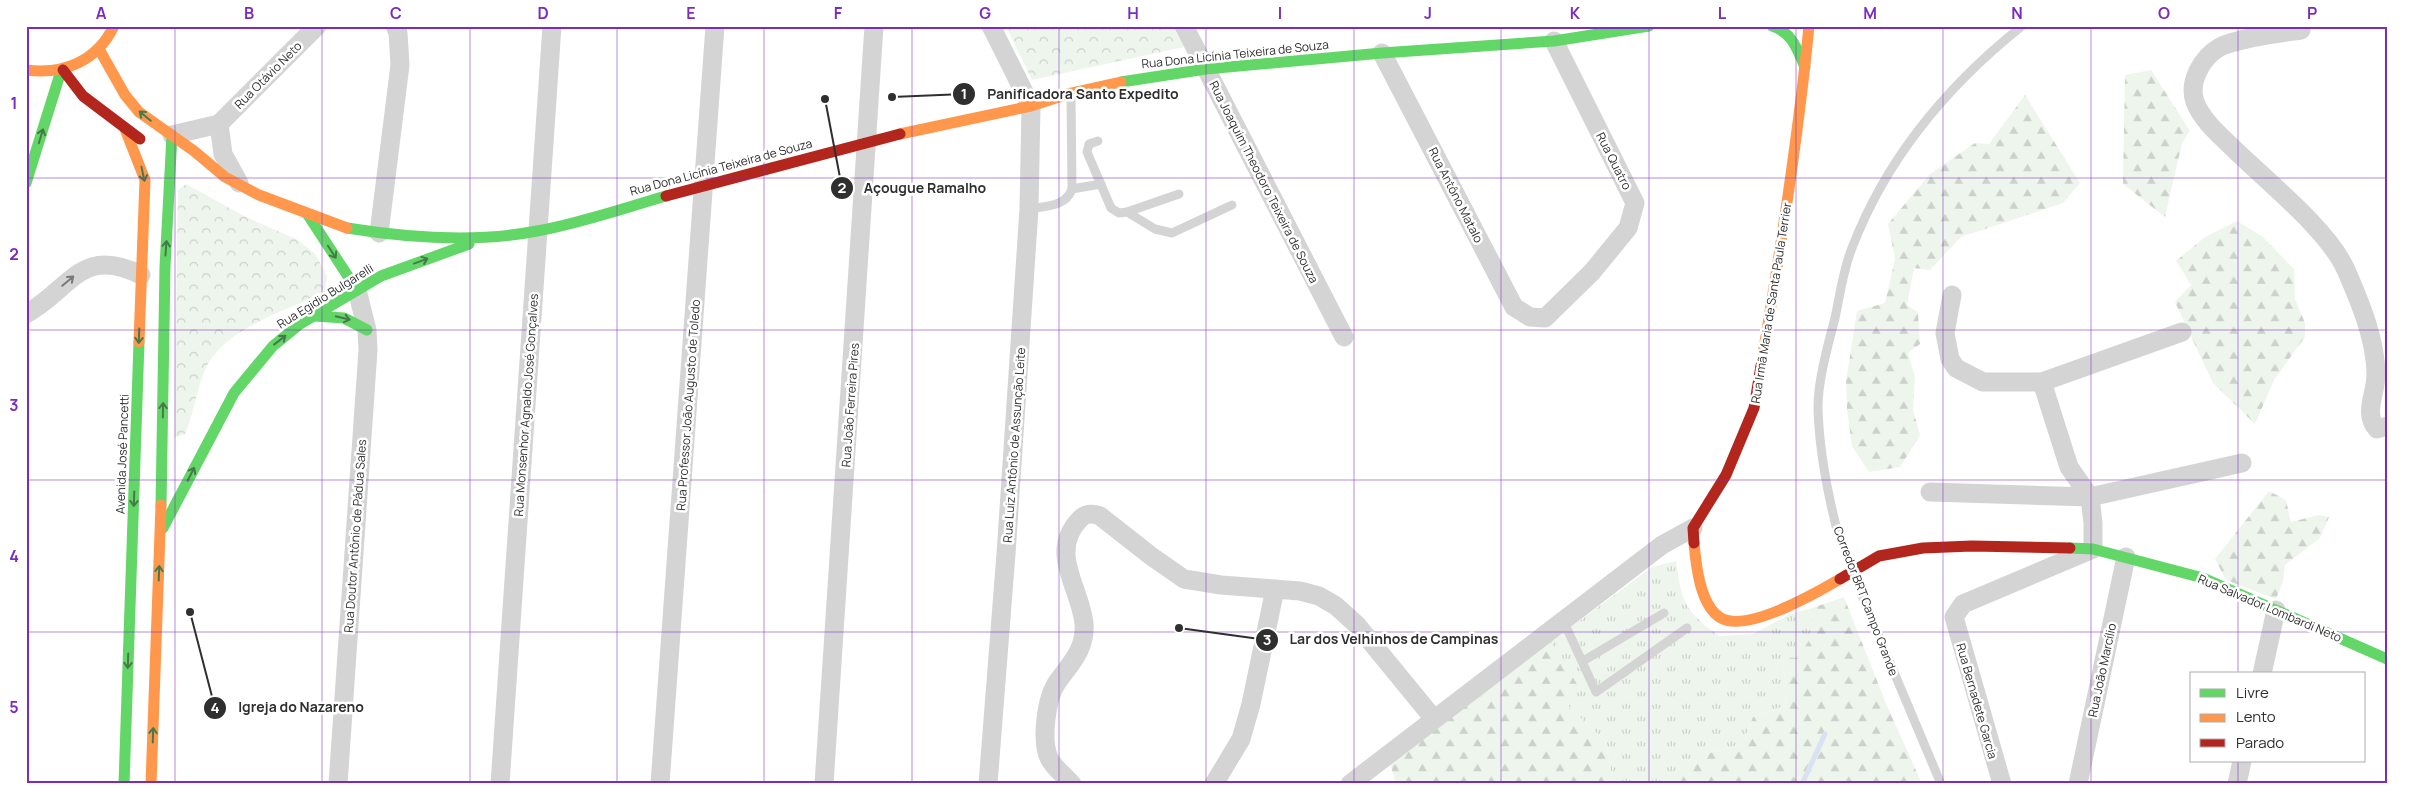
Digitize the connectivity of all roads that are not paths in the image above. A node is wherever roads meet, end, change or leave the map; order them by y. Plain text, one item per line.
1 (114, 26) edge
2 (317, 26) edge
3 (395, 26) edge
4 (552, 26) edge
5 (715, 26) edge
6 (874, 26) edge
7 (991, 26) edge
8 (1184, 26) edge
9 (1649, 26) edge
10 (1772, 26) edge
11 (1809, 26) edge
12 (2022, 26) edge
13 (2301, 30) dead end
14 (1554, 41) junction
15 (99, 49) junction
16 (1382, 52) junction
17 (1206, 69) junction
18 (1805, 69) junction
19 (26, 70) edge
20 (62, 71) junction
21 (1071, 94) junction
22 (1031, 106) junction
23 (218, 124) junction
24 (125, 129) junction
25 (172, 135) junction
26 (868, 141) junction
27 (1098, 141) dead end
28 (172, 158) junction
29 (186, 167) dead end
30 (201, 171) dead end
31 (233, 181) junction
32 (26, 183) edge
33 (1101, 184) junction
34 (704, 186) junction
35 (1072, 189) junction
36 (1178, 194) dead end
37 (1232, 205) dead end
38 (1029, 209) junction
39 (1127, 212) junction
40 (308, 215) junction
41 (538, 231) junction
42 (379, 233) junction
43 (486, 238) junction
44 (141, 275) junction
45 (357, 290) junction
46 (1952, 295) dead end
47 (28, 312) edge
48 (315, 316) junction
49 (1545, 318) joint
50 (367, 330) junction
51 (2182, 332) dead end
52 (1344, 337) dead end
53 (2042, 382) junction
54 (2387, 426) edge
55 (2242, 463) dead end
56 (1930, 492) dead end
57 (2090, 497) junction
58 (1693, 528) junction
59 (161, 533) junction
60 (2093, 549) junction
61 (2126, 557) junction
62 (1275, 589) junction
63 (2276, 610) junction
64 (1664, 613) dead end
65 (1563, 620) junction
66 (1687, 628) dead end
67 (2387, 659) edge
68 (1583, 661) junction
69 (2262, 672) edge
70 (1434, 719) junction
71 (2242, 762) edge
72 (124, 784) edge
73 (151, 784) edge
74 (338, 784) edge
75 (500, 784) edge
76 (660, 784) edge
77 (824, 784) edge
78 (988, 784) edge
79 (1072, 784) edge
80 (1214, 784) edge
81 (1350, 784) edge
82 (1941, 784) edge
83 (2002, 784) edge
84 (2078, 784) edge
85 (2237, 784) edge

1 - 15 main road
2 - 23 street, Rua Otávio Neto
3 - 42 street
4 - 41 street, Rua Monsenhor Agnaldo José Gonçalves
5 - 34 street, Rua Professor João Augusto de Toledo
6 - 26 street, Rua João Ferreira Pires
7 - 22 street
8 - 17 street, Rua Joaquim Theodoro Teixeira de Souza
9 - 14 main road, Rua Dona Licínia Teixeira de Souza
10 - 18 main road
11 - 18 main road, Rua Irmã Maria de Santa Paula Terrier
12 - 82 lane, Corredor BRT Campo Grande, bridge
13 - 54 street
14 - 16 main road, Rua Dona Licínia Teixeira de Souza
14 - 49 street, Rua Quatro
15 - 20 main road
25 -> 15 main road, Rua Dona Licínia Teixeira de Souza
16 - 17 main road, Rua Dona Licínia Teixeira de Souza
16 - 49 street, Rua Antôno Matalo
17 - 21 main road, Rua Dona Licínia Teixeira de Souza
17 - 52 street, Rua Joaquim Theodoro Teixeira de Souza
18 - 58 main road, Rua Irmã Maria de Santa Paula Terrier
19 - 20 main road
20 - 24 main road
32 -> 20 main road
21 - 22 main road, Rua Dona Licínia Teixeira de Souza
21 - 35 lane
22 - 26 main road, Rua Dona Licínia Teixeira de Souza
22 - 38 street, Rua Luiz Antônio de Assunção Leite
23 - 25 street
23 - 31 street
24 - 28 main road
24 -> 44 main road, Avenida José Pancetti
25 - 28 main road
25 - 31 main road, Rua Dona Licínia Teixeira de Souza
26 - 34 main road, Rua Dona Licínia Teixeira de Souza
26 - 77 street, Rua João Ferreira Pires
27 - 33 lane
28 - 29 main road
59 -> 28 main road
30 - 31 main road
31 - 40 main road, Rua Dona Licínia Teixeira de Souza
33 - 35 lane
33 - 39 lane
34 - 41 main road, Rua Dona Licínia Teixeira de Souza
34 - 76 street, Rua Professor João Augusto de Toledo
35 - 38 lane
36 - 39 lane
37 - 39 lane
38 - 78 street, Rua Luiz Antônio de Assunção Leite
40 - 42 main road, Rua Dona Licínia Teixeira de Souza
40 -> 45 main road
41 - 43 main road, Rua Dona Licínia Teixeira de Souza
41 - 75 street, Rua Monsenhor Agnaldo José Gonçalves
42 - 43 main road, Rua Dona Licínia Teixeira de Souza
45 -> 43 main road, Rua Egidio Bulgarelli
47 -> 44 street
44 -> 72 main road, Avenida José Pancetti
45 - 48 main road, Rua Egidio Bulgarelli
45 - 50 street, Rua Doutor Antônio de Pádua Sales
46 - 53 street
48 -> 50 main road
59 -> 48 main road, Rua Egidio Bulgarelli
50 - 74 street, Rua Doutor Antônio de Pádua Sales
51 - 53 street
53 - 57 street
55 - 57 street
56 - 57 street
57 - 60 street
58 - 60 main road, Rua Salvador Lombardi Neto
58 - 65 street, Rua Irmã Maria de Santa Paula Terrier
73 -> 59 main road
60 - 61 main road, Rua Salvador Lombardi Neto
60 - 83 street, Rua Bernadete Garcia
61 - 63 main road, Rua Salvador Lombardi Neto
61 - 84 street, Rua João Marcílio
62 - 70 street
62 - 79 street
62 - 80 street
63 - 67 main road, Rua Salvador Lombardi Neto
63 - 69 street
64 - 68 lane
65 - 68 lane
65 - 70 street, Rua Irmã Maria de Santa Paula Terrier
66 - 68 lane
70 - 81 street, Rua Irmã Maria de Santa Paula Terrier
71 - 85 street

